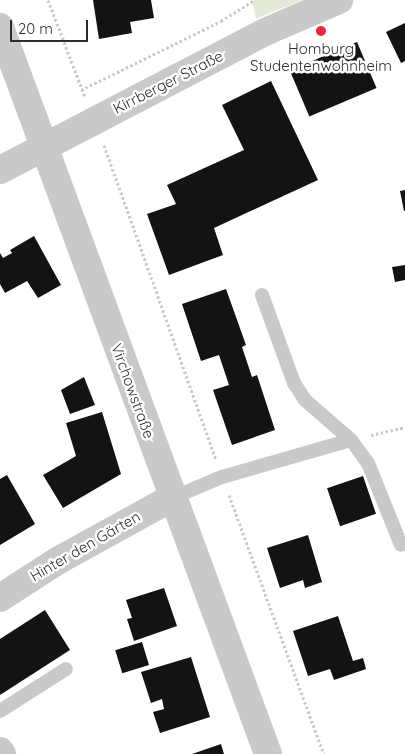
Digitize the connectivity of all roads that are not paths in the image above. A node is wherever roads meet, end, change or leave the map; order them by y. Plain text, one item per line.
1 (340, 0) edge
2 (0, 27) edge
3 (45, 146) junction
4 (0, 170) edge
5 (262, 295) dead end
6 (351, 440) junction
7 (172, 498) junction
8 (401, 545) dead end
9 (0, 598) edge
10 (66, 669) dead end
11 (0, 711) edge
12 (0, 751) edge
13 (2, 754) edge
14 (268, 754) edge

1 - 3 street, Kirrberger Straße
2 - 3 street, Virchowstraße
3 - 4 street, Kirrberger Straße
3 - 7 street, Virchowstraße
5 - 6 lane
6 - 7 lane
6 - 8 lane
7 - 9 street, Hinter den Gärten
7 - 14 street, Virchowstraße
10 - 11 lane
12 - 13 street

